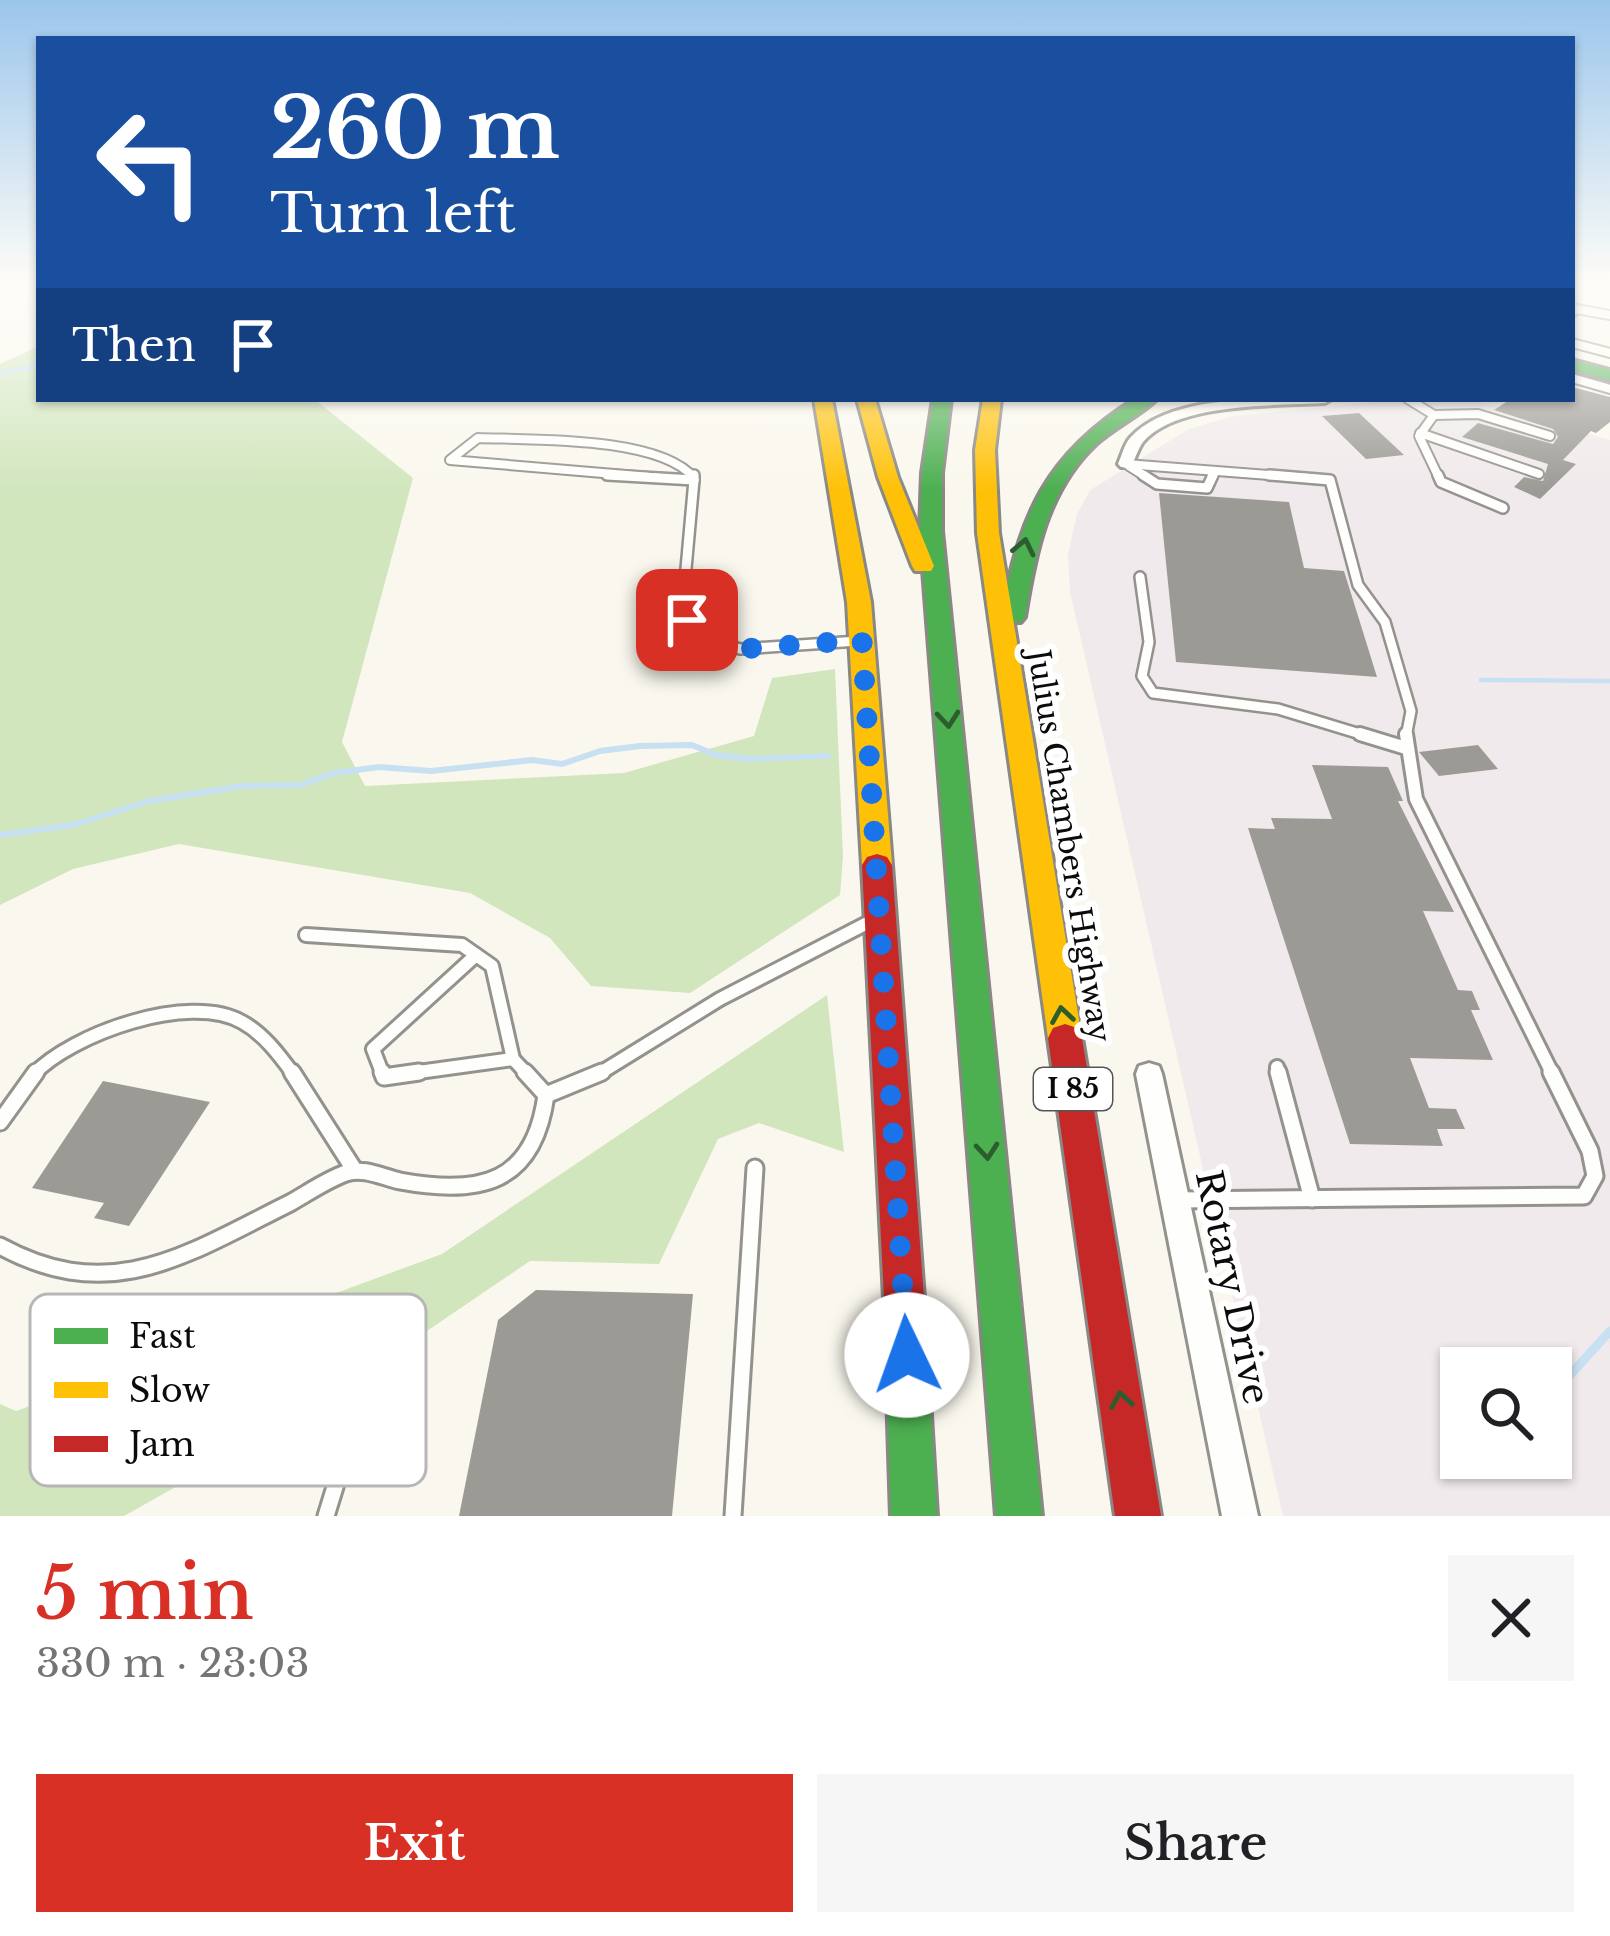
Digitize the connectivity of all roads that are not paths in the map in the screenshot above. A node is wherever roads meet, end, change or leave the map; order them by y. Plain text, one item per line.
1 (824, 402) edge
2 (867, 402) edge
3 (942, 402) edge
4 (992, 402) edge
5 (1144, 402) edge
6 (1295, 402) edge
7 (1413, 402) edge
8 (1434, 415) junction
9 (1420, 434) junction
10 (1550, 436) dead end
11 (1126, 464) junction
12 (1539, 474) dead end
13 (1144, 476) junction
14 (1213, 477) junction
15 (694, 480) junction
16 (1171, 480) dead end
17 (1197, 482) dead end
18 (1503, 508) dead end
19 (1140, 577) dead end
20 (937, 603) junction
21 (862, 640) junction
22 (1008, 662) junction
23 (1406, 748) junction
24 (880, 916) junction
25 (306, 935) dead end
26 (476, 956) junction
27 (513, 1060) junction
28 (1277, 1067) dead end
29 (1149, 1074) dead end
30 (546, 1095) junction
31 (0, 1122) edge
32 (754, 1168) dead end
33 (355, 1171) junction
34 (1312, 1199) junction
35 (1175, 1201) junction
36 (0, 1246) edge
37 (335, 1486) edge
38 (326, 1516) edge
39 (734, 1516) edge
40 (914, 1516) edge
41 (1019, 1516) edge
42 (1138, 1516) edge
43 (1240, 1516) edge

1 - 21 main road
2 - 20 main road
3 - 20 main road
4 - 22 main road, Julius Chambers Highway / I 85
22 -> 5 main road
6 - 11 street
7 - 8 lane
8 - 9 lane
8 - 10 lane
9 - 12 lane
9 - 18 lane
11 - 13 lane
11 - 14 lane
13 - 14 lane
13 - 16 lane
14 - 17 lane
14 - 23 lane
15 - 15 lane
15 - 21 lane
19 - 23 lane
20 -> 41 main road
21 - 24 main road
42 -> 22 main road, Julius Chambers Highway / I 85
23 - 34 lane
24 - 30 lane
24 - 40 main road
25 - 26 lane
26 - 27 lane
26 - 27 lane
27 - 30 lane
28 - 34 lane
29 - 35 street, Rotary Drive
30 - 33 lane
31 - 33 lane
32 - 39 lane
33 - 36 lane
34 - 35 lane
35 - 43 street, Rotary Drive
37 - 38 lane

